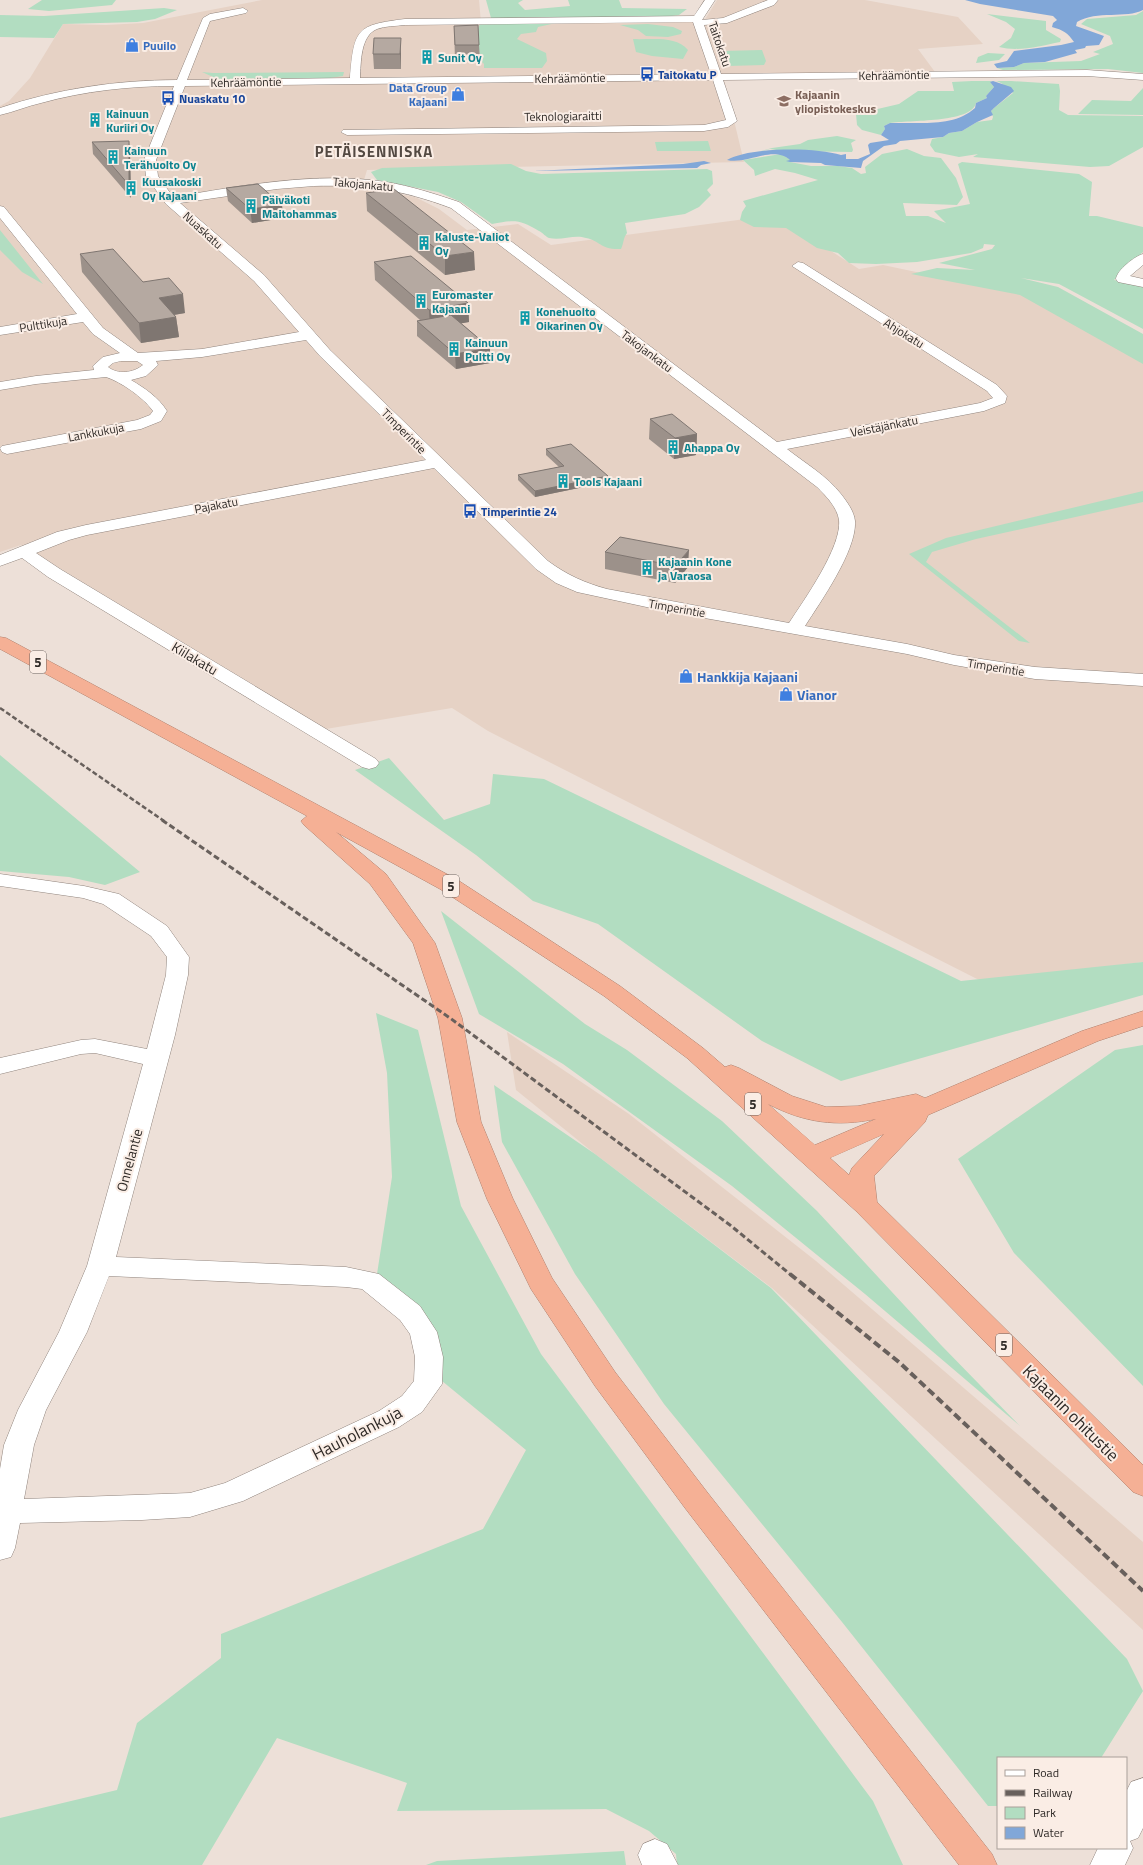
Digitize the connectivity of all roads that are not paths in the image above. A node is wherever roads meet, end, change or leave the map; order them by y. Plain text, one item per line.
1 (773, 0) edge
2 (711, 4) edge
3 (243, 11) dead end
4 (698, 21) junction
5 (718, 77) junction
6 (1143, 77) edge
7 (356, 81) junction
8 (181, 83) junction
9 (0, 112) edge
10 (347, 132) dead end
11 (170, 201) junction
12 (0, 210) edge
13 (1143, 258) edge
14 (798, 266) dead end
15 (1143, 283) edge
16 (86, 317) junction
17 (0, 331) edge
18 (98, 331) junction
19 (308, 335) junction
20 (143, 364) junction
21 (108, 368) junction
22 (0, 386) edge
23 (147, 395) junction
24 (994, 403) joint
25 (774, 447) junction
26 (8, 448) dead end
27 (436, 463) junction
28 (23, 551) junction
29 (0, 561) edge
30 (794, 629) junction
31 (0, 642) edge
32 (1143, 680) edge
33 (369, 763) dead end
34 (282, 796) junction
35 (0, 880) edge
36 (1143, 1018) edge
37 (695, 1053) junction
38 (156, 1057) junction
39 (0, 1066) edge
40 (952, 1096) junction
41 (922, 1109) junction
42 (812, 1156) junction
43 (865, 1206) junction
44 (100, 1266) junction
45 (1143, 1484) edge
46 (7, 1511) junction
47 (0, 1548) edge
48 (870, 1723) junction
49 (1143, 1793) edge
50 (1127, 1825) edge
51 (1115, 1849) edge
52 (960, 1865) edge
53 (980, 1865) edge
54 (1107, 1865) edge

1 - 4 street
2 - 4 street, Taitokatu
3 - 8 street, Nuaskatu
4 - 5 street, Taitokatu
4 - 7 street
5 - 6 street, Kehräämöntie
5 - 7 street, Kehräämöntie
5 - 10 street, Teknologiaraitti
7 - 8 street, Kehräämöntie
8 - 9 street, Kehräämöntie
8 - 11 street, Nuaskatu
11 - 19 street, Nuaskatu
11 - 25 street, Takojankatu
12 - 16 street
13 - 15 street
14 - 24 street, Ahjokatu
16 - 17 street, Pulttikuja
16 - 18 street
18 - 20 street
18 - 21 street
19 - 20 street
19 - 27 street, Timperintie
20 - 21 street
20 - 23 street, Lankkukuja
21 - 22 street
21 - 23 street, Lankkukuja
23 - 26 street, Lankkukuja
24 - 25 street, Veistäjänkatu
25 - 30 street, Takojankatu
27 - 28 street, Pajakatu
27 - 30 street, Timperintie
28 - 29 street, Pajakatu
28 - 33 street, Kiilakatu
30 - 32 street, Timperintie
31 - 34 highway, 5
34 - 37 highway, 5
34 - 48 highway
35 - 38 street, Onnelantie
36 - 40 highway
37 - 40 highway
37 - 42 highway, 5
38 - 39 street
38 - 44 street, Onnelantie
40 - 41 highway
41 - 42 highway
41 - 43 highway
42 - 43 highway, 5
43 - 45 highway, Kajaanin ohitustie / 5
44 - 46 street, Onnelantie
44 - 46 street, Hauholankuja
46 - 47 street, Onnelantie
48 - 52 highway
48 - 53 highway
49 - 50 street
51 - 54 street

